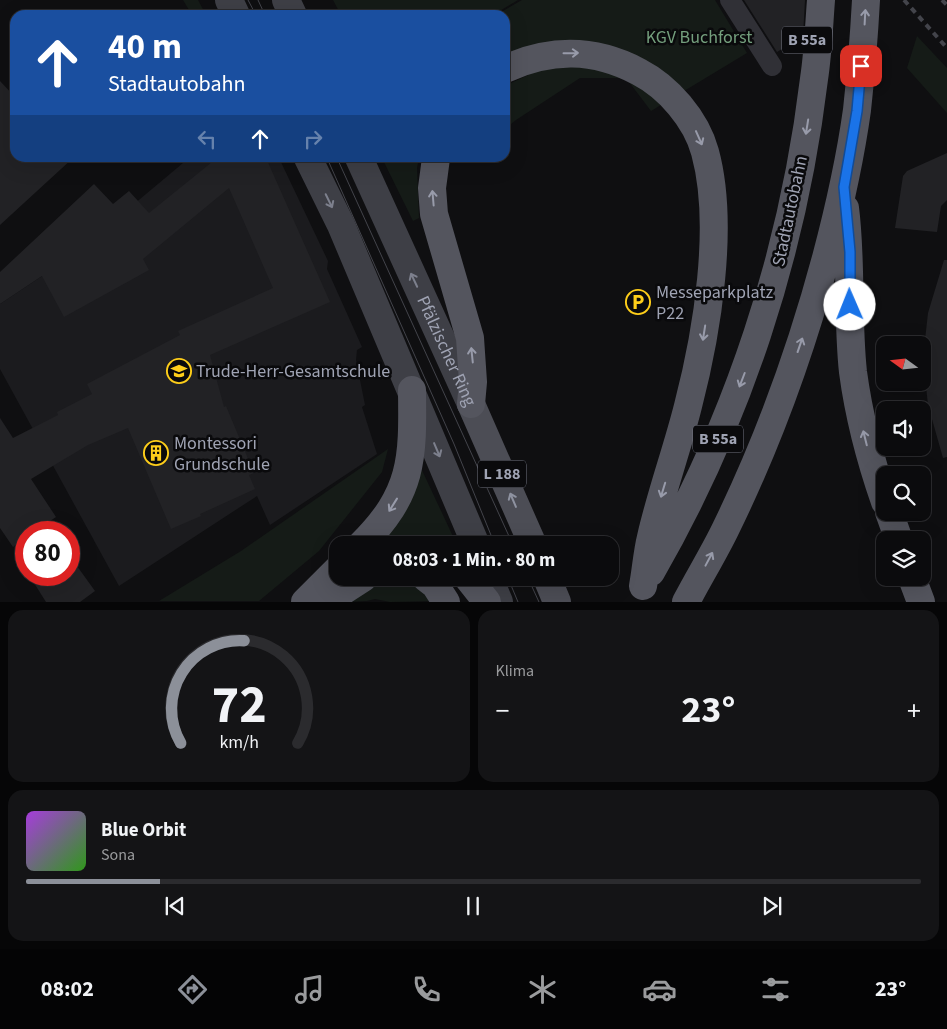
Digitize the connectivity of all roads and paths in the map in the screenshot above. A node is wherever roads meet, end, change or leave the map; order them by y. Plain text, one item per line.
1 (730, 0) edge
2 (803, 0) edge
3 (821, 0) edge
4 (866, 0) edge
5 (514, 65) edge
6 (772, 66) dead end
7 (814, 79) junction
8 (310, 162) edge
9 (362, 162) edge
10 (435, 162) edge
11 (844, 187) junction
12 (412, 390) junction
13 (471, 404) junction
14 (876, 474) edge
15 (369, 536) edge
16 (472, 536) edge
17 (529, 536) edge
18 (329, 577) edge
19 (339, 586) edge
20 (350, 586) edge
21 (436, 586) edge
22 (474, 586) edge
23 (492, 586) edge
24 (550, 586) edge
25 (915, 586) edge
26 (638, 594) edge
27 (305, 602) edge
28 (324, 602) edge
29 (446, 602) edge
30 (487, 602) edge
31 (499, 602) edge
32 (557, 602) edge
33 (686, 602) edge
34 (921, 602) edge

1 - 6 street
2 - 7 highway, B 55a
3 - 7 highway, Stadtautobahn / B 55a
11 -> 4 highway, B 55a
5 -> 26 highway
7 -> 26 highway, Stadtautobahn / B 55a
8 -> 12 main road, L 188
13 -> 9 main road, Pfälzischer Ring / L 188
13 -> 10 highway
14 -> 11 highway
33 -> 11 highway, B 55a
12 -> 15 highway
12 -> 16 main road, L 188
17 -> 13 main road, Pfälzischer Ring / L 188
18 - 27 highway
19 - 28 highway
20 - 28 highway
21 - 29 highway
22 - 30 highway
23 - 31 main road
24 - 32 main road
25 - 34 highway

